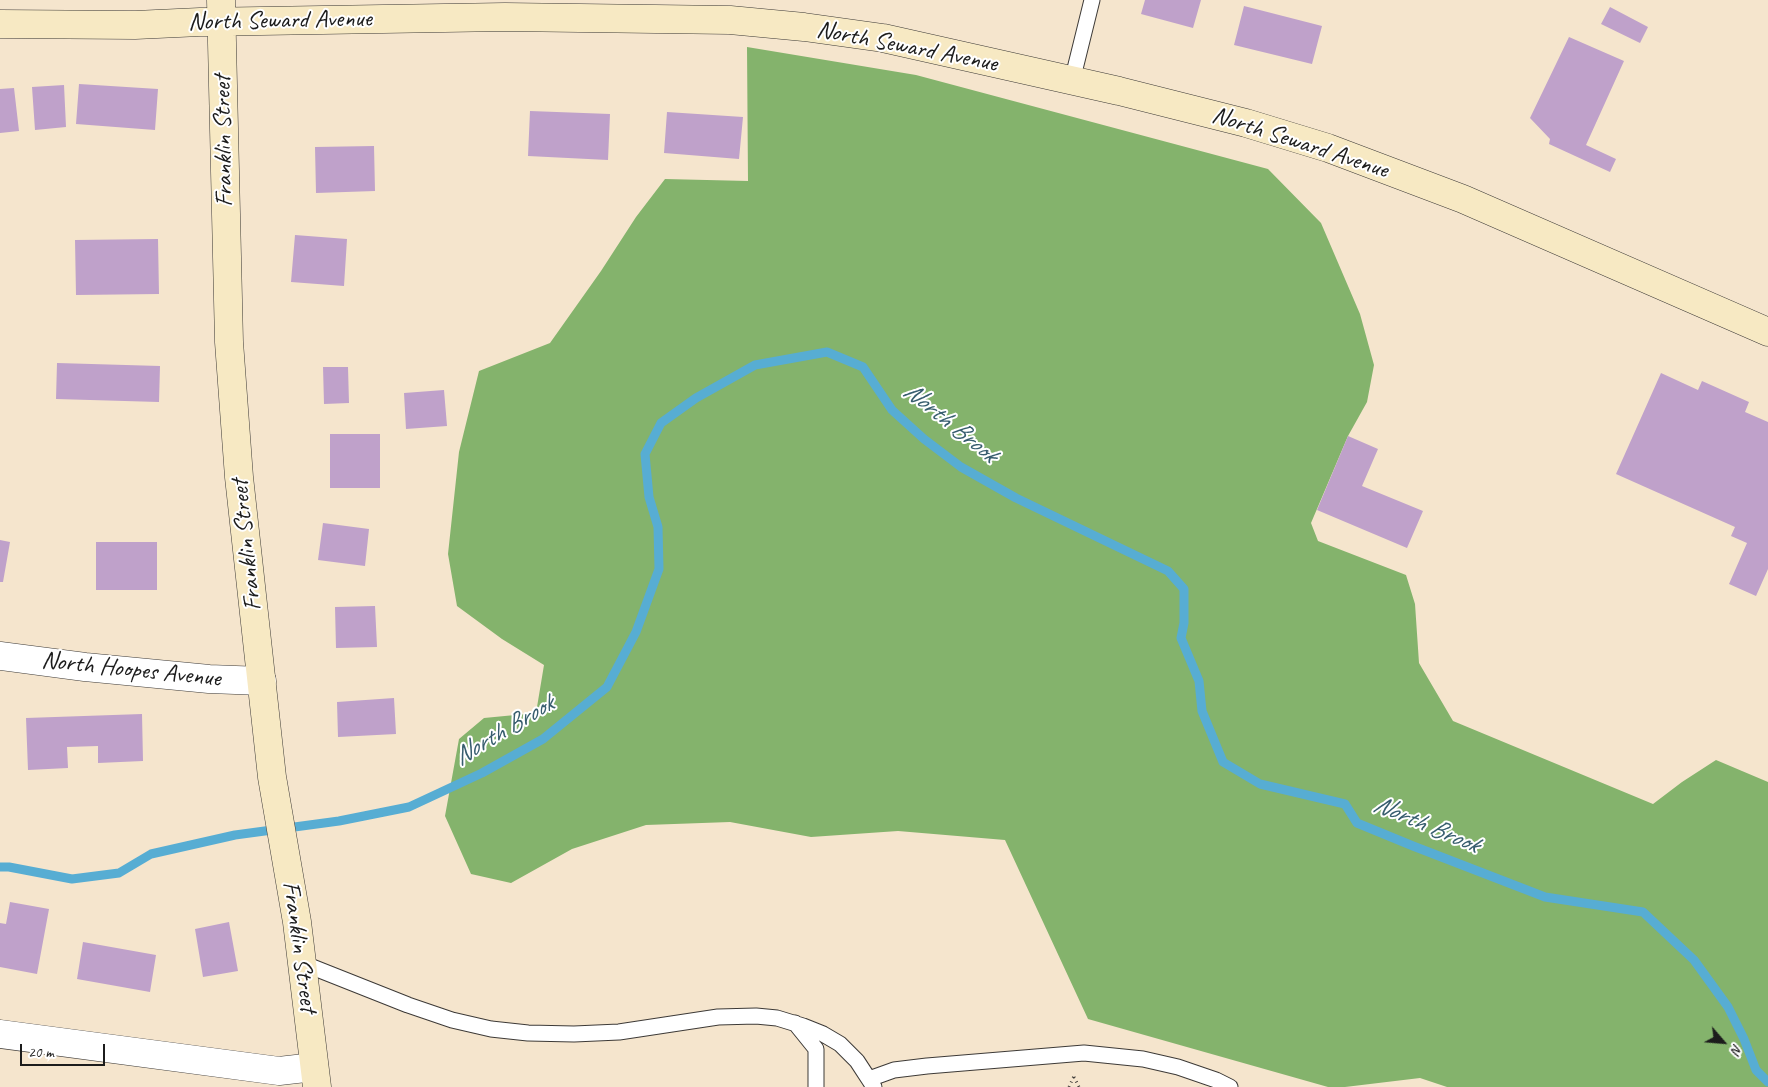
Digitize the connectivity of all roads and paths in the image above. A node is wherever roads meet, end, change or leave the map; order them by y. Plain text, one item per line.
1 (1092, 0) edge
2 (221, 11) edge
3 (0, 24) edge
4 (1072, 81) junction
5 (1768, 332) edge
6 (0, 656) edge
7 (262, 681) junction
8 (302, 963) junction
9 (795, 1023) junction
10 (0, 1034) edge
11 (1074, 1076) dead end
12 (316, 1077) edge
13 (872, 1083) edge
14 (816, 1087) edge
15 (1079, 1087) edge
16 (1230, 1087) edge

1 - 4 lane
2 - 3 street, North Seward Avenue
2 - 4 street, North Seward Avenue
2 - 7 street, Franklin Street
4 - 5 street, North Seward Avenue
6 - 7 street, North Hoopes Avenue
7 - 8 street, Franklin Street
8 - 9 lane
8 - 12 street, Franklin Street
9 - 13 lane
9 - 14 lane
10 - 12 street
11 - 15 path
13 - 16 lane

